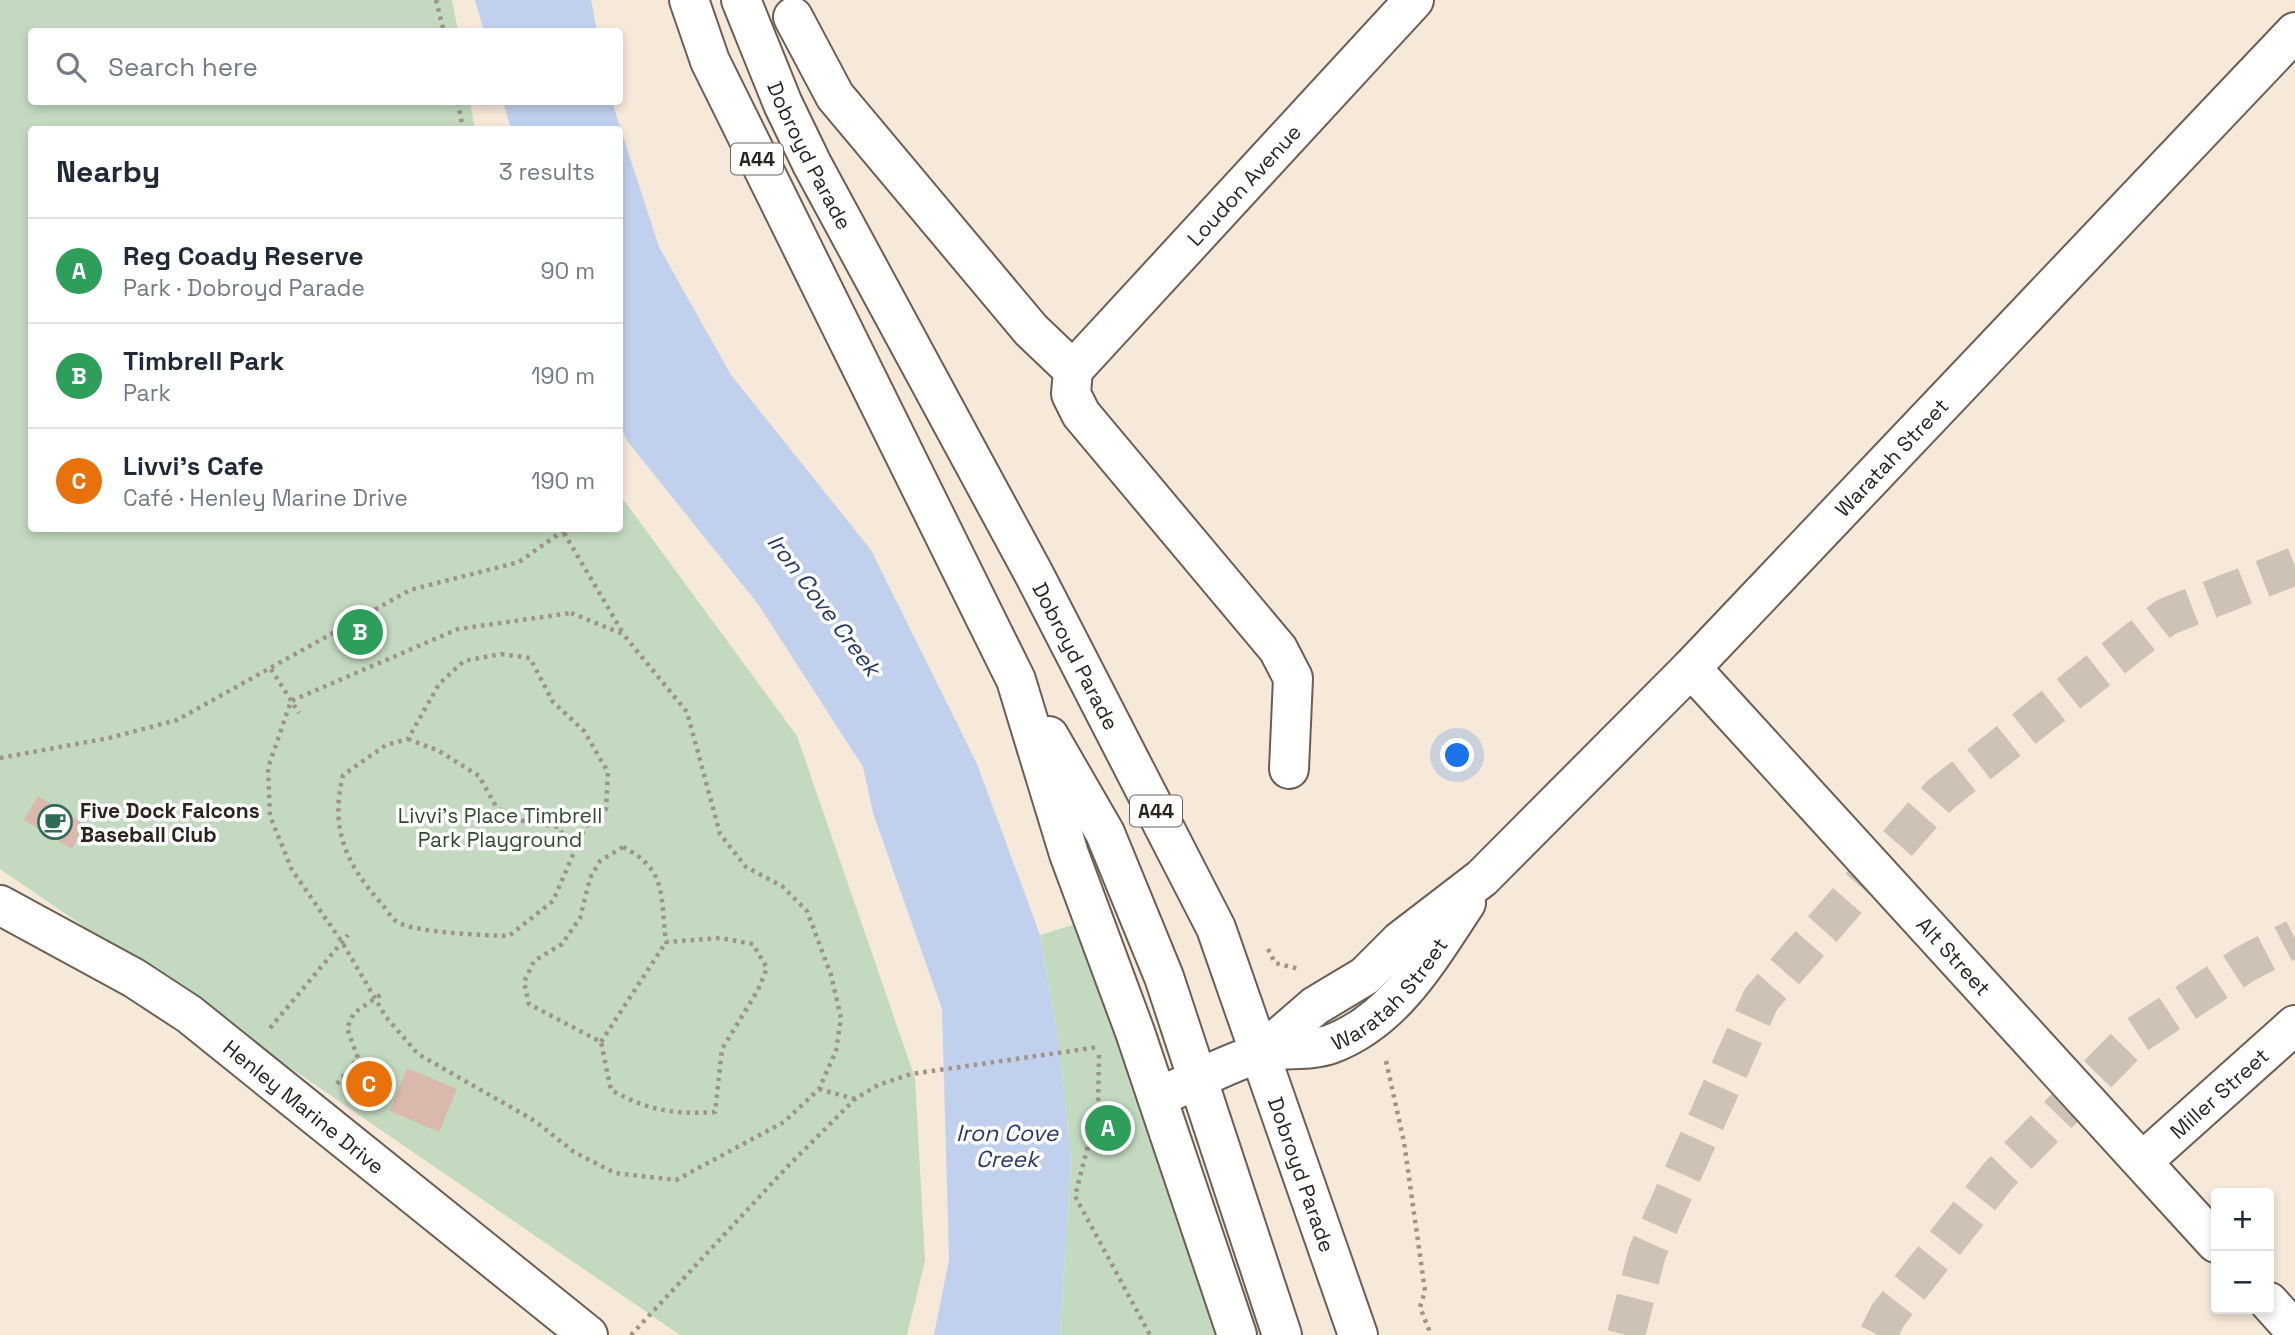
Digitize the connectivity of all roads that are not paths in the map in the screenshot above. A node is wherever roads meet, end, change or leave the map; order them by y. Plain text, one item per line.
1 (689, 0) edge
2 (741, 0) edge
3 (1414, 0) edge
4 (793, 17) dead end
5 (2295, 32) edge
6 (1073, 370) junction
7 (1692, 668) junction
8 (1016, 680) junction
9 (1289, 769) dead end
10 (0, 905) edge
11 (2295, 1025) edge
12 (1261, 1053) junction
13 (1198, 1081) junction
14 (1157, 1097) junction
15 (2143, 1161) junction
16 (2211, 1237) edge
17 (2274, 1308) edge
18 (2295, 1331) edge
19 (588, 1335) edge
20 (1237, 1335) edge
21 (1282, 1335) edge
22 (1358, 1335) edge

1 - 8 main road, A44
2 - 12 main road, Dobroyd Parade / A44
3 - 6 main road, Loudon Avenue
4 - 6 main road
5 - 7 main road, Waratah Street
6 - 9 main road
7 - 12 main road, Waratah Street
7 - 15 main road, Alt Street
8 - 13 main road
8 - 14 main road, A44
10 - 19 main road, Henley Marine Drive
11 - 15 main road, Miller Street
12 - 13 main road, Waratah Street
12 - 22 main road, Dobroyd Parade / A44
13 - 14 main road, Waratah Street
13 - 21 main road
14 - 20 main road, A44
15 - 16 main road, Alt Street
17 - 18 main road

